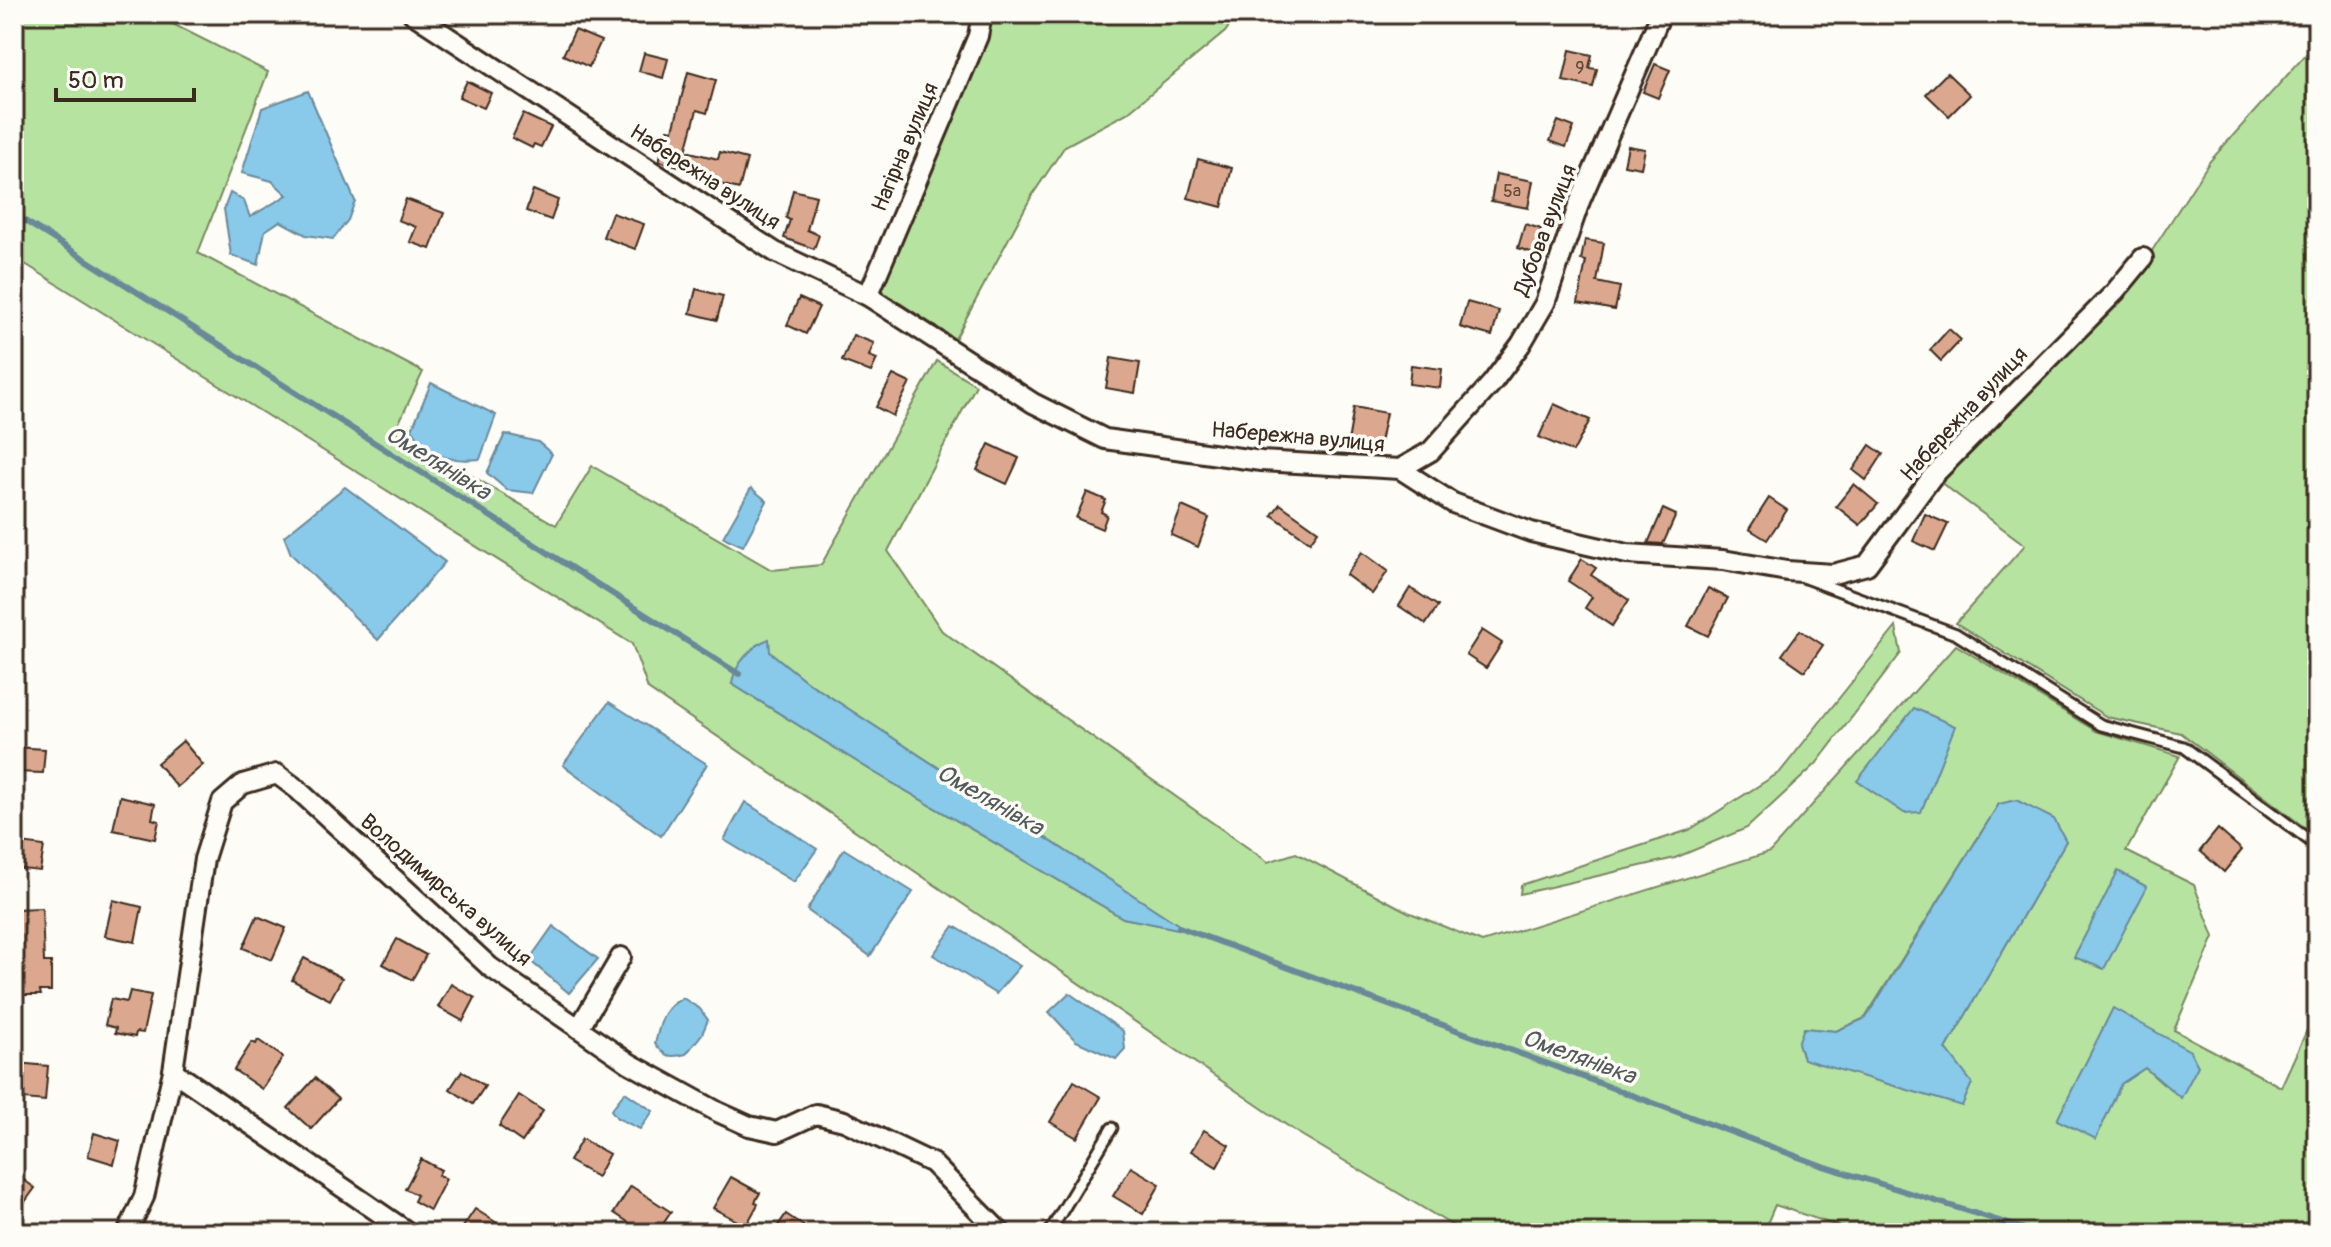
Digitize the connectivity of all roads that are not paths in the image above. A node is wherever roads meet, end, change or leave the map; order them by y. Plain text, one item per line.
1 (413, 14) edge
2 (982, 14) edge
3 (1661, 14) edge
4 (2143, 258) dead end
5 (868, 296) junction
6 (1400, 469) junction
7 (1787, 571) junction
8 (2317, 846) edge
9 (621, 957) dead end
10 (579, 1028) junction
11 (173, 1071) junction
12 (1112, 1128) dead end
13 (127, 1233) edge
14 (409, 1233) edge
15 (1001, 1233) edge
16 (1049, 1233) edge

1 - 5 street, Набережна вулиця
2 - 5 street, Нагірна вулиця
3 - 6 street, Дубова вулиця
4 - 7 street, Набережна вулиця
5 - 6 street, Набережна вулиця
6 - 7 street, Набережна вулиця
7 - 8 lane
9 - 10 street
10 - 11 street, Володимирська вулиця
10 - 15 street, Володимирська вулиця
11 - 13 street, Володимирська вулиця
11 - 14 street
12 - 16 lane

